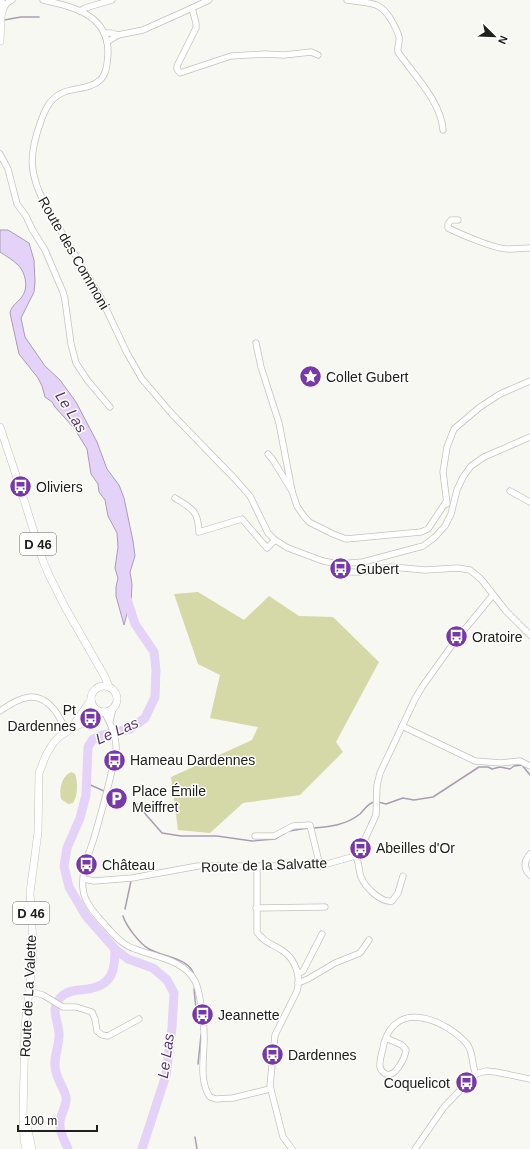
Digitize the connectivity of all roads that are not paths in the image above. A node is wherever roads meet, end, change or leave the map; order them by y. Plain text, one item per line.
1 (1, 0) edge
2 (12, 0) edge
3 (43, 0) edge
4 (112, 0) edge
5 (209, 0) edge
6 (347, 0) edge
7 (51, 1) edge
8 (192, 8) junction
9 (80, 11) junction
10 (1, 15) edge
11 (104, 33) junction
12 (118, 35) junction
13 (0, 41) edge
14 (107, 42) junction
15 (318, 55) dead end
16 (443, 130) dead end
17 (0, 154) edge
18 (458, 220) dead end
19 (530, 248) edge
20 (256, 343) dead end
21 (530, 381) edge
22 (110, 407) dead end
23 (0, 428) edge
24 (1, 437) edge
25 (530, 437) edge
26 (268, 454) dead end
27 (292, 491) junction
28 (510, 491) dead end
29 (175, 498) dead end
30 (446, 502) junction
31 (530, 502) edge
32 (451, 514) junction
33 (275, 540) junction
34 (338, 564) junction
35 (493, 595) junction
36 (529, 633) edge
37 (98, 666) junction
38 (109, 688) junction
39 (96, 689) junction
40 (91, 700) junction
41 (113, 708) junction
42 (0, 711) edge
43 (104, 712) junction
44 (110, 723) junction
45 (402, 726) junction
46 (69, 730) junction
47 (530, 766) edge
48 (255, 836) dead end
49 (530, 854) edge
50 (355, 856) junction
51 (320, 866) junction
52 (257, 867) junction
53 (530, 875) edge
54 (403, 876) dead end
55 (84, 879) junction
56 (325, 907) dead end
57 (256, 908) junction
58 (322, 934) dead end
59 (369, 940) dead end
60 (298, 974) junction
61 (298, 983) junction
62 (29, 991) junction
63 (139, 1019) dead end
64 (386, 1038) junction
65 (476, 1074) junction
66 (530, 1079) edge
67 (270, 1089) junction
68 (24, 1103) junction
69 (26, 1149) edge
70 (32, 1149) edge
71 (292, 1149) edge
72 (415, 1149) edge

1 - 10 main road
2 - 10 street
3 - 7 street, Route des Commoni
4 - 9 street
5 - 8 street
6 - 16 street
7 - 9 street, Route des Commoni
8 - 12 street
8 - 15 street
9 - 11 street, Route des Commoni
10 - 13 main road
11 - 12 street
11 - 14 street, Route des Commoni
12 - 14 street
14 - 33 street, Route des Commoni
17 - 22 street
18 - 19 street
20 - 27 street
21 - 30 street
23 - 24 main road, D 46
24 - 37 main road, D 46
25 - 32 street
26 - 27 street
27 - 30 street
28 - 31 street
29 - 33 street
30 - 32 street
32 - 34 street
33 - 34 street
34 - 35 street
35 - 36 street
35 - 45 street
37 - 38 main road, D 46
37 - 39 main road
38 - 39 main road
38 - 41 main road
39 - 40 main road
40 - 43 main road
40 - 46 main road, Route de La Valette / D 46
41 - 43 main road
41 - 44 street
42 - 46 street
43 - 44 street
43 - 46 main road, Route de La Valette / D 46
44 - 55 street
45 - 47 street
45 - 50 street
46 - 62 main road, Route de La Valette / D 46
48 - 51 street
49 - 53 street
50 - 51 street, Route de la Salvatte
50 - 54 street
51 - 52 street, Route de la Salvatte
52 - 55 street, Route de la Salvatte
52 - 57 street
55 - 67 street
56 - 57 street
57 - 60 street
58 - 60 street
59 - 61 street
60 - 61 street
61 - 67 street
62 - 63 street
62 - 68 main road, Route de La Valette / D 46
64 - 64 street
64 - 65 street
65 - 66 street
65 - 72 street
67 - 71 street
68 - 69 main road, Route de La Valette / D 46
68 - 70 main road, Route de La Valette / D 46

